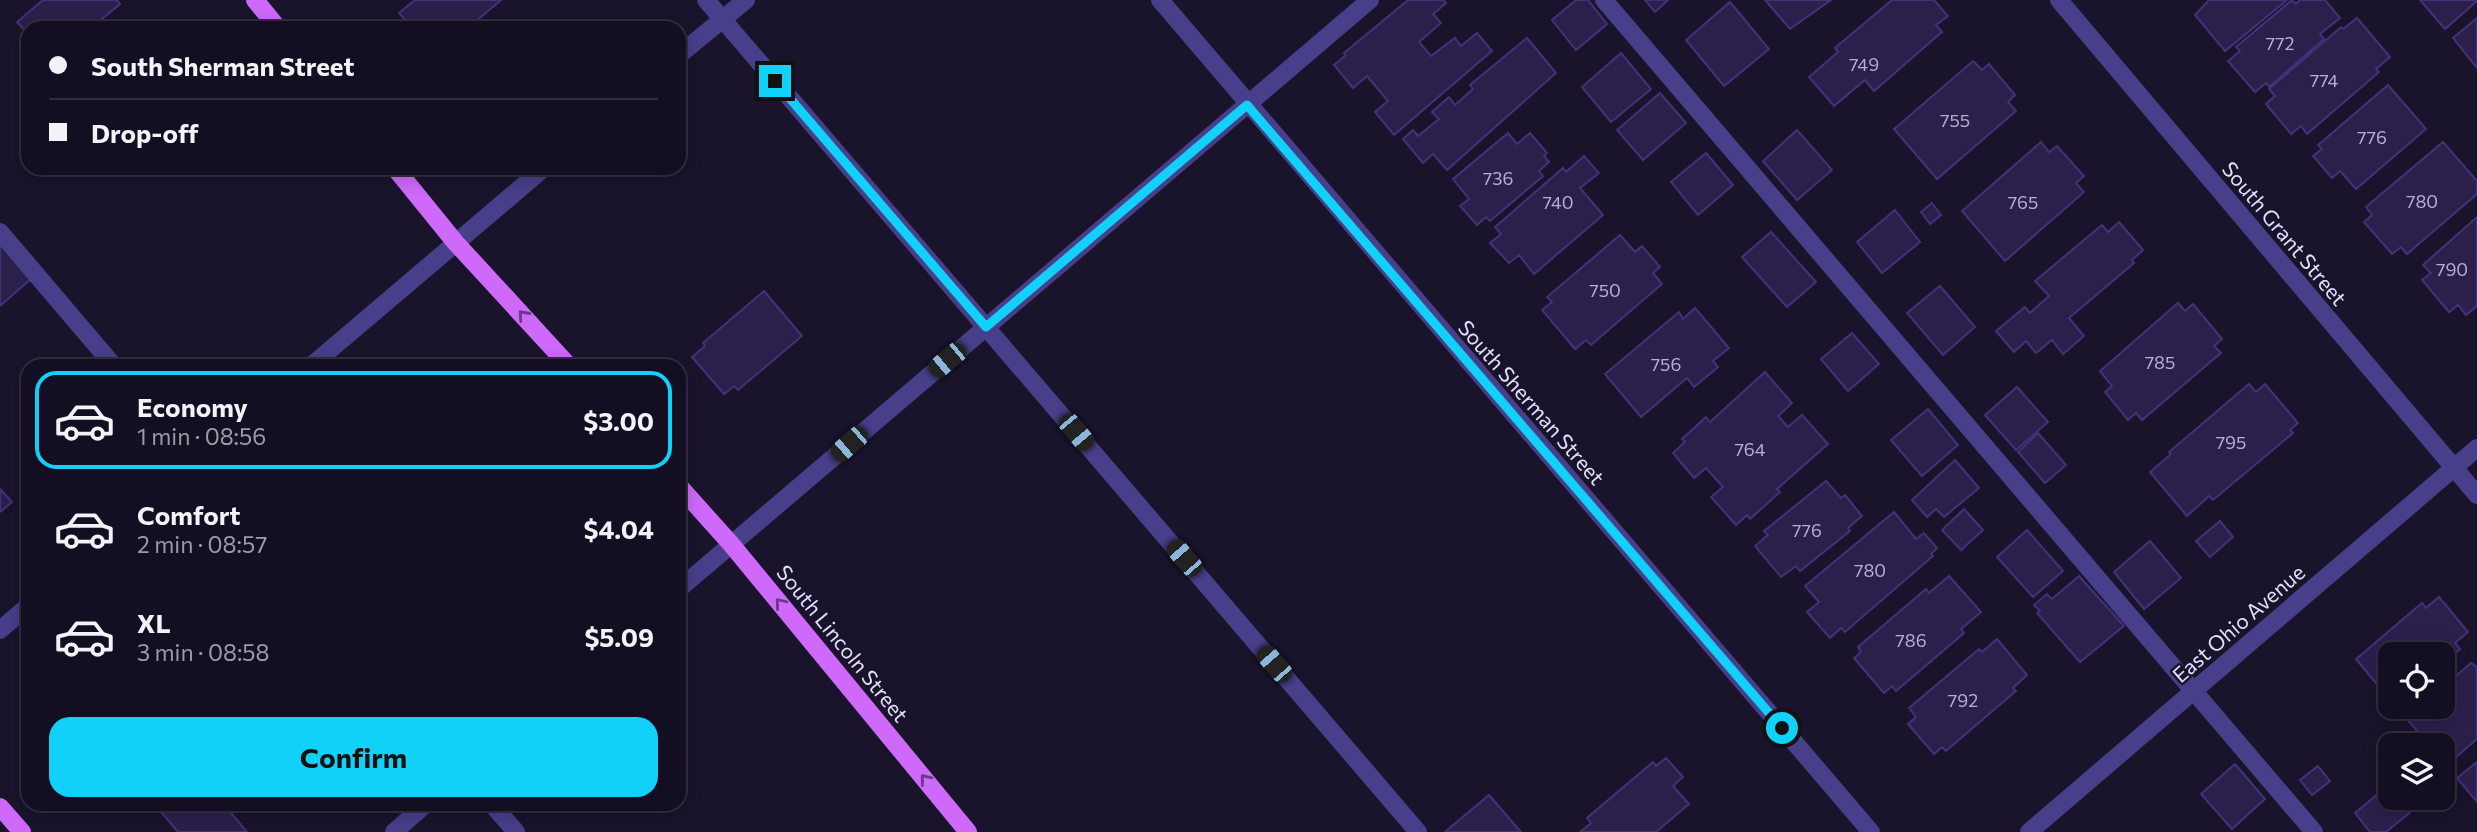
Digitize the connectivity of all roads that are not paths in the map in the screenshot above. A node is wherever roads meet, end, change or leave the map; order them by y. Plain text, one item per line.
1 (255, 0) edge
2 (706, 0) edge
3 (746, 0) edge
4 (1160, 0) edge
5 (1370, 0) edge
6 (1604, 0) edge
7 (2059, 0) edge
8 (722, 19) junction
9 (272, 21) edge
10 (686, 49) edge
11 (1247, 105) junction
12 (401, 175) edge
13 (536, 175) edge
14 (0, 232) edge
15 (455, 242) junction
16 (986, 327) junction
17 (108, 359) edge
18 (319, 359) edge
19 (563, 359) edge
20 (2477, 448) edge
21 (2453, 468) junction
22 (686, 494) edge
23 (2477, 495) edge
24 (731, 544) junction
25 (686, 583) edge
26 (21, 612) edge
27 (0, 630) edge
28 (2193, 691) junction
29 (0, 807) edge
30 (419, 811) edge
31 (498, 811) edge
32 (22, 832) edge
33 (394, 832) edge
34 (516, 832) edge
35 (968, 832) edge
36 (1418, 832) edge
37 (1871, 832) edge
38 (2029, 832) edge
39 (2314, 832) edge

1 - 9 main road
2 - 8 street
3 - 8 street
4 - 11 street, South Sherman Street
5 - 11 street
6 - 28 street
7 - 21 street, South Grant Street
8 - 10 street
8 - 16 street
11 - 16 street
11 - 37 street, South Sherman Street
12 - 15 main road
13 - 15 street
14 - 17 street
15 - 18 street
19 -> 15 main road
16 - 24 street
16 - 36 street
20 - 21 street, East Ohio Avenue
21 - 23 street, South Grant Street
21 - 28 street, East Ohio Avenue
22 - 24 main road, South Lincoln Street
24 - 25 street
35 -> 24 main road, South Lincoln Street
26 - 27 street
28 - 38 street, East Ohio Avenue
28 - 39 street
29 - 32 main road
30 - 33 street
31 - 34 street

